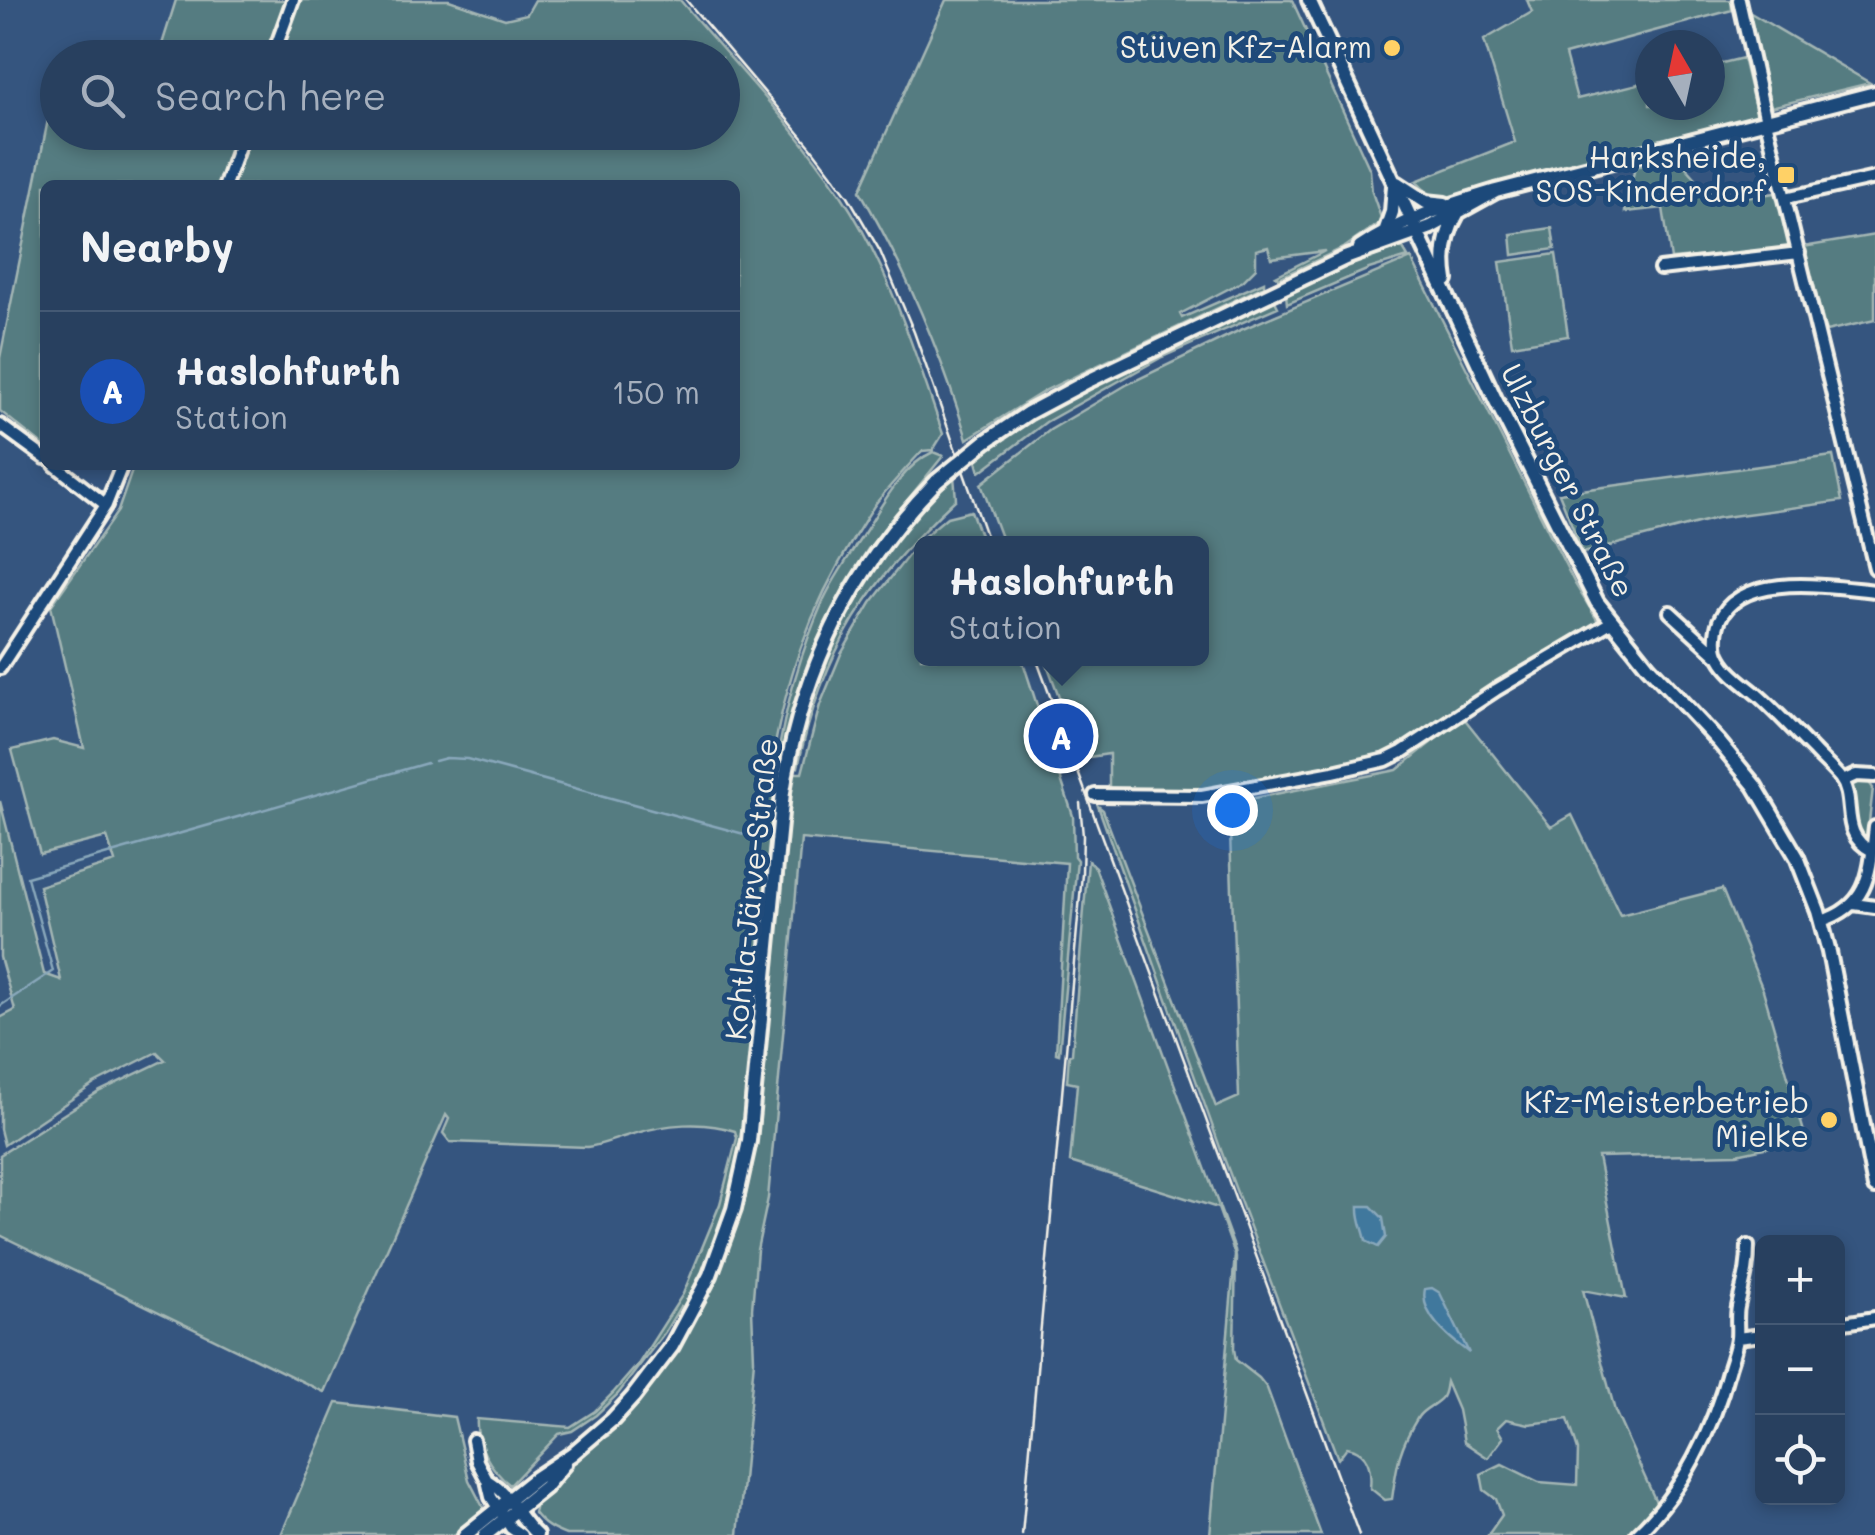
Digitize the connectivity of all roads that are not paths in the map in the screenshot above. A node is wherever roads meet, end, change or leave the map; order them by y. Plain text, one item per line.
1 (293, 0) edge
2 (1308, 0) edge
3 (1740, 0) edge
4 (279, 40) edge
5 (1875, 93) edge
6 (1766, 121) junction
7 (238, 150) edge
8 (1875, 178) edge
9 (227, 180) edge
10 (1394, 180) junction
11 (1786, 198) junction
12 (1455, 209) junction
13 (1415, 226) junction
14 (1384, 232) junction
15 (1799, 253) junction
16 (1345, 258) junction
17 (1660, 268) dead end
18 (1449, 297) junction
19 (0, 424) edge
20 (40, 454) edge
21 (61, 470) edge
22 (120, 470) edge
23 (106, 505) junction
24 (1875, 568) edge
25 (1875, 591) edge
26 (1670, 612) dead end
27 (1611, 622) junction
28 (1716, 629) junction
29 (1695, 636) junction
30 (1718, 656) junction
31 (0, 668) edge
32 (1875, 776) edge
33 (1843, 781) junction
34 (1094, 795) dead end
35 (1875, 827) edge
36 (1872, 851) junction
37 (1854, 904) junction
38 (1875, 907) edge
39 (1821, 920) junction
40 (1875, 1187) edge
41 (1748, 1246) dead end
42 (1875, 1318) edge
43 (1845, 1323) edge
44 (1755, 1336) edge
45 (1737, 1338) junction
46 (472, 1440) dead end
47 (508, 1509) junction
48 (465, 1535) edge
49 (485, 1535) edge
50 (521, 1535) edge
51 (537, 1535) edge
52 (1636, 1535) edge

1 - 4 street
2 - 10 main road, Ulzburger Straße
3 - 6 street
5 - 6 main road
6 - 11 street
6 - 12 main road
7 - 9 street
8 - 11 street
10 - 12 main road
10 - 13 main road, Ulzburger Straße
10 - 14 main road
11 - 15 street
12 - 13 main road
12 - 18 main road
13 - 14 main road, Kohtla-Järve-Straße
13 - 16 main road, Kohtla-Järve-Straße
13 - 18 main road, Ulzburger Straße
14 - 16 main road, Kohtla-Järve-Straße
15 - 17 street
15 - 24 street
16 - 47 main road, Kohtla-Järve-Straße, bridge
18 - 27 main road, Ulzburger Straße
19 - 20 street
21 - 23 street
22 - 23 street
23 - 31 street
25 - 28 street
26 - 29 street
27 - 34 street
27 - 39 main road, Ulzburger Straße
28 - 29 street
28 - 30 street
29 - 30 street
30 - 33 street
32 - 33 street
33 - 36 street
35 - 36 street
36 - 37 street
37 - 38 street
37 - 39 street
39 - 40 main road, Ulzburger Straße
41 - 45 street
42 - 43 street
44 - 45 street
45 - 52 street
46 - 47 street
47 - 48 main road, Kohtla-Järve-Straße
47 - 49 main road, Kohtla-Järve-Straße
47 - 50 street
47 - 51 street

